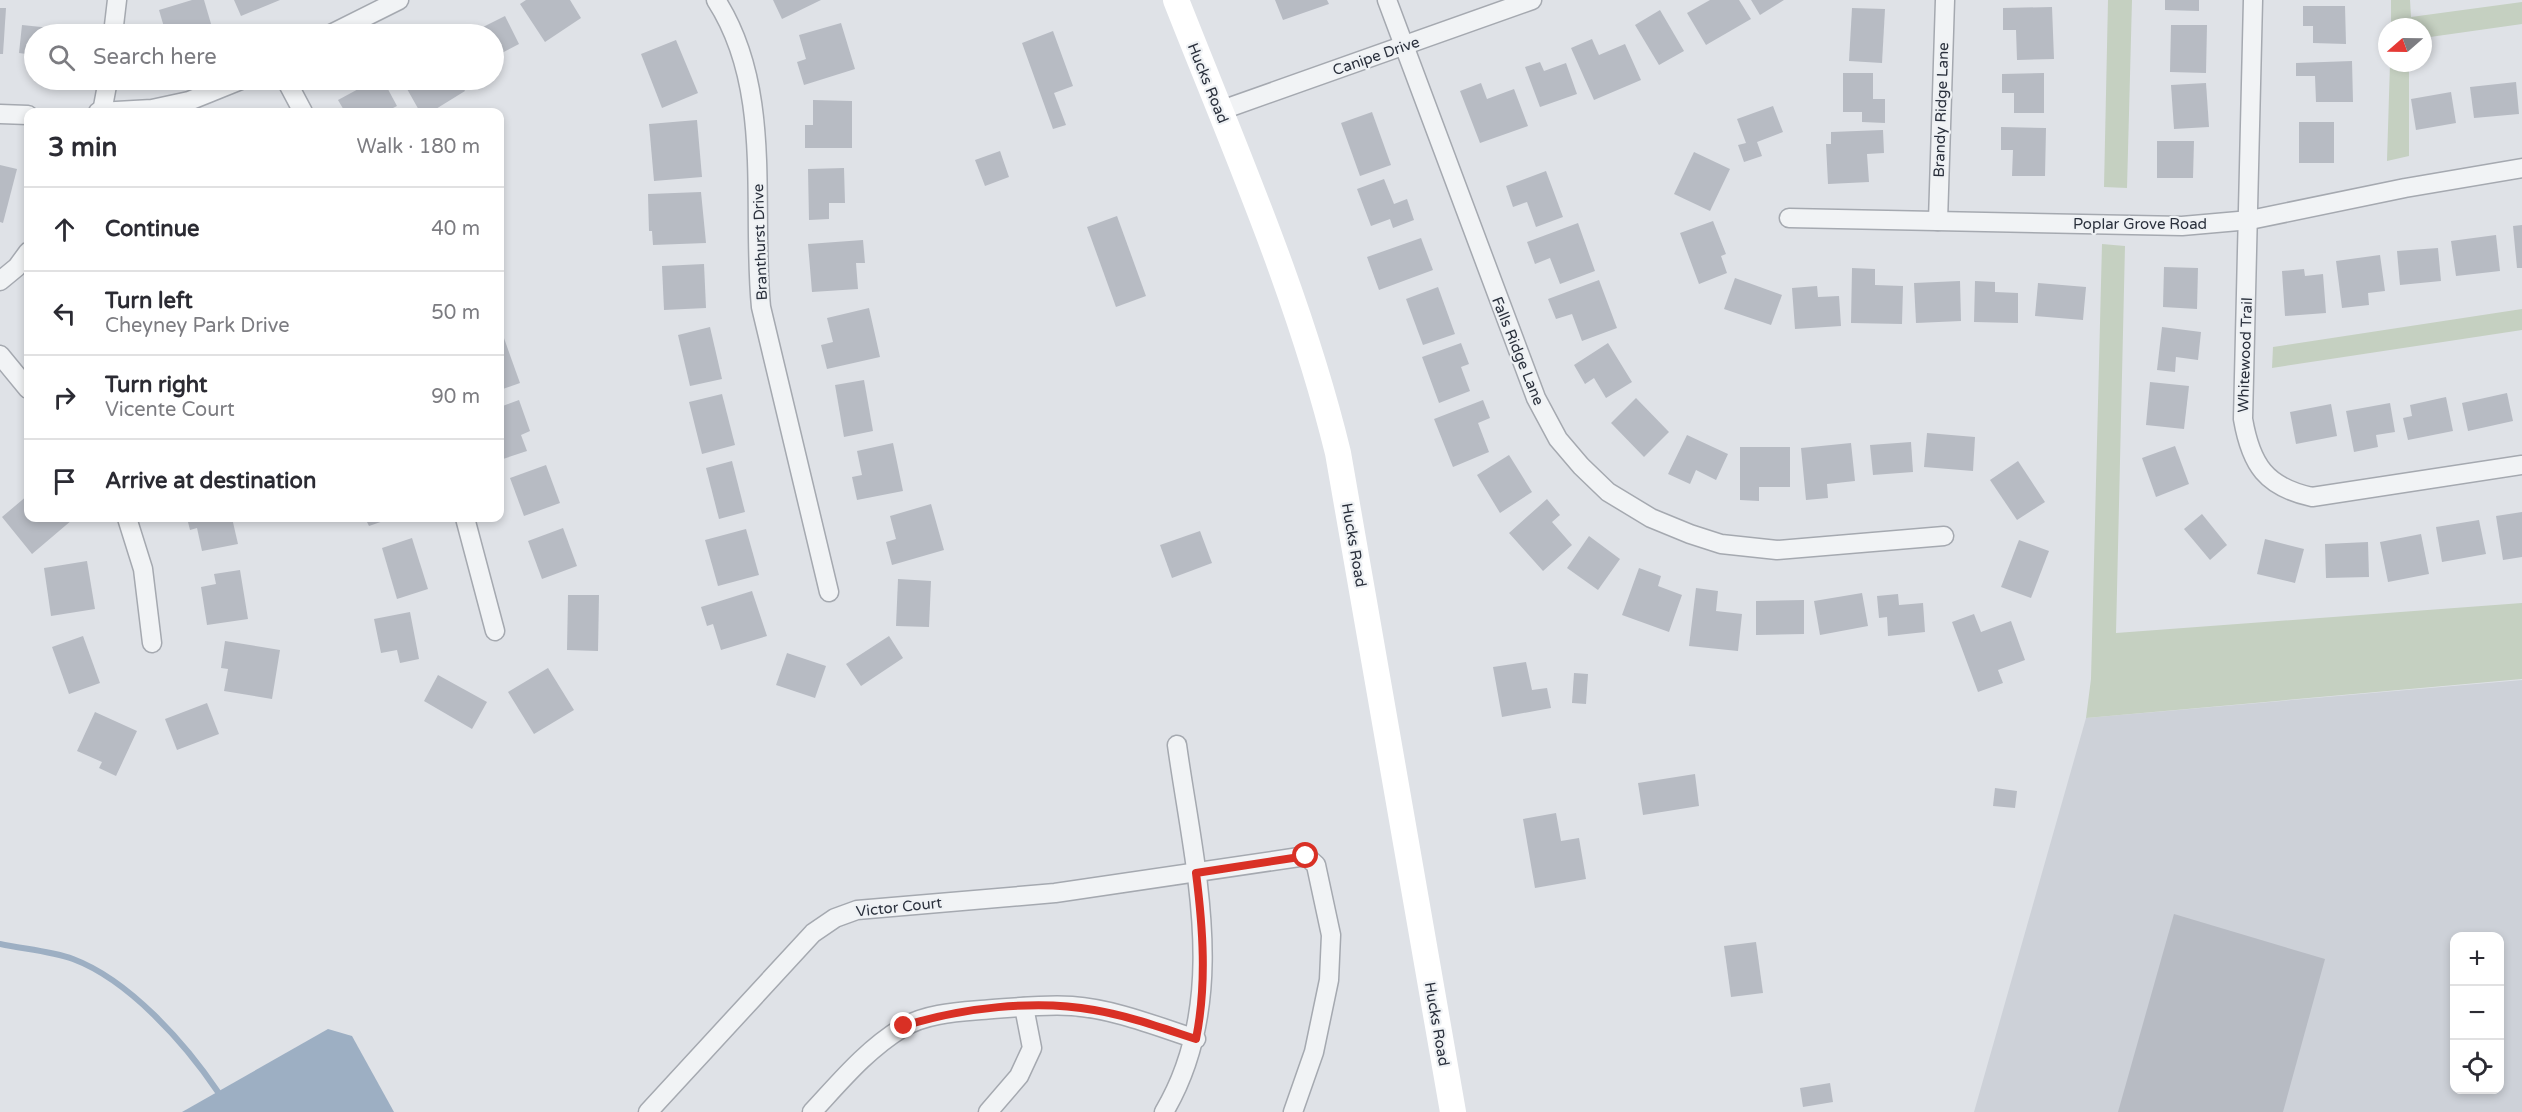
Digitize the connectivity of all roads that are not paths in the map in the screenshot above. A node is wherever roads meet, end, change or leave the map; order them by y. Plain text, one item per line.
1 (117, 0) edge
2 (399, 0) edge
3 (716, 0) edge
4 (1176, 0) edge
5 (1387, 0) edge
6 (1532, 0) edge
7 (1945, 0) edge
8 (2253, 0) edge
9 (114, 24) edge
10 (351, 24) edge
11 (1404, 47) junction
12 (106, 90) edge
13 (215, 90) edge
14 (291, 90) edge
15 (102, 108) edge
16 (152, 108) edge
17 (301, 108) edge
18 (1220, 111) junction
19 (0, 114) edge
20 (24, 116) edge
21 (2522, 168) edge
22 (1790, 218) dead end
23 (2250, 220) junction
24 (1938, 221) junction
25 (24, 256) edge
26 (0, 281) edge
27 (0, 356) edge
28 (24, 384) edge
29 (2522, 465) edge
30 (128, 522) edge
31 (466, 522) edge
32 (1944, 536) dead end
33 (829, 592) dead end
34 (495, 631) dead end
35 (152, 644) dead end
36 (1177, 745) dead end
37 (1196, 873) junction
38 (1024, 1007) junction
39 (1196, 1039) junction
40 (648, 1112) edge
41 (812, 1112) edge
42 (988, 1112) edge
43 (1164, 1112) edge
44 (1293, 1112) edge
45 (1453, 1112) edge

1 - 9 street
2 - 10 street
3 - 33 street, Branthurst Drive
4 - 18 main road, Hucks Road
5 - 11 street, Falls Ridge Lane
6 - 11 street, Canipe Drive
7 - 24 street, Brandy Ridge Lane
8 - 23 street, Whitewood Trail
11 - 18 street, Canipe Drive
11 - 32 street, Falls Ridge Lane
12 - 15 street
13 - 16 street
14 - 17 street
18 - 45 main road, Hucks Road
19 - 20 street
21 - 23 street, Poplar Grove Road
22 - 24 street, Poplar Grove Road
23 - 24 street, Poplar Grove Road
23 - 29 street, Whitewood Trail
25 - 26 street
27 - 28 street
30 - 35 street
31 - 34 street
36 - 37 street
37 - 39 street
37 - 40 street, Victor Court
37 - 44 street, Victor Court
38 - 39 street
38 - 41 street
38 - 42 street
39 - 43 street

